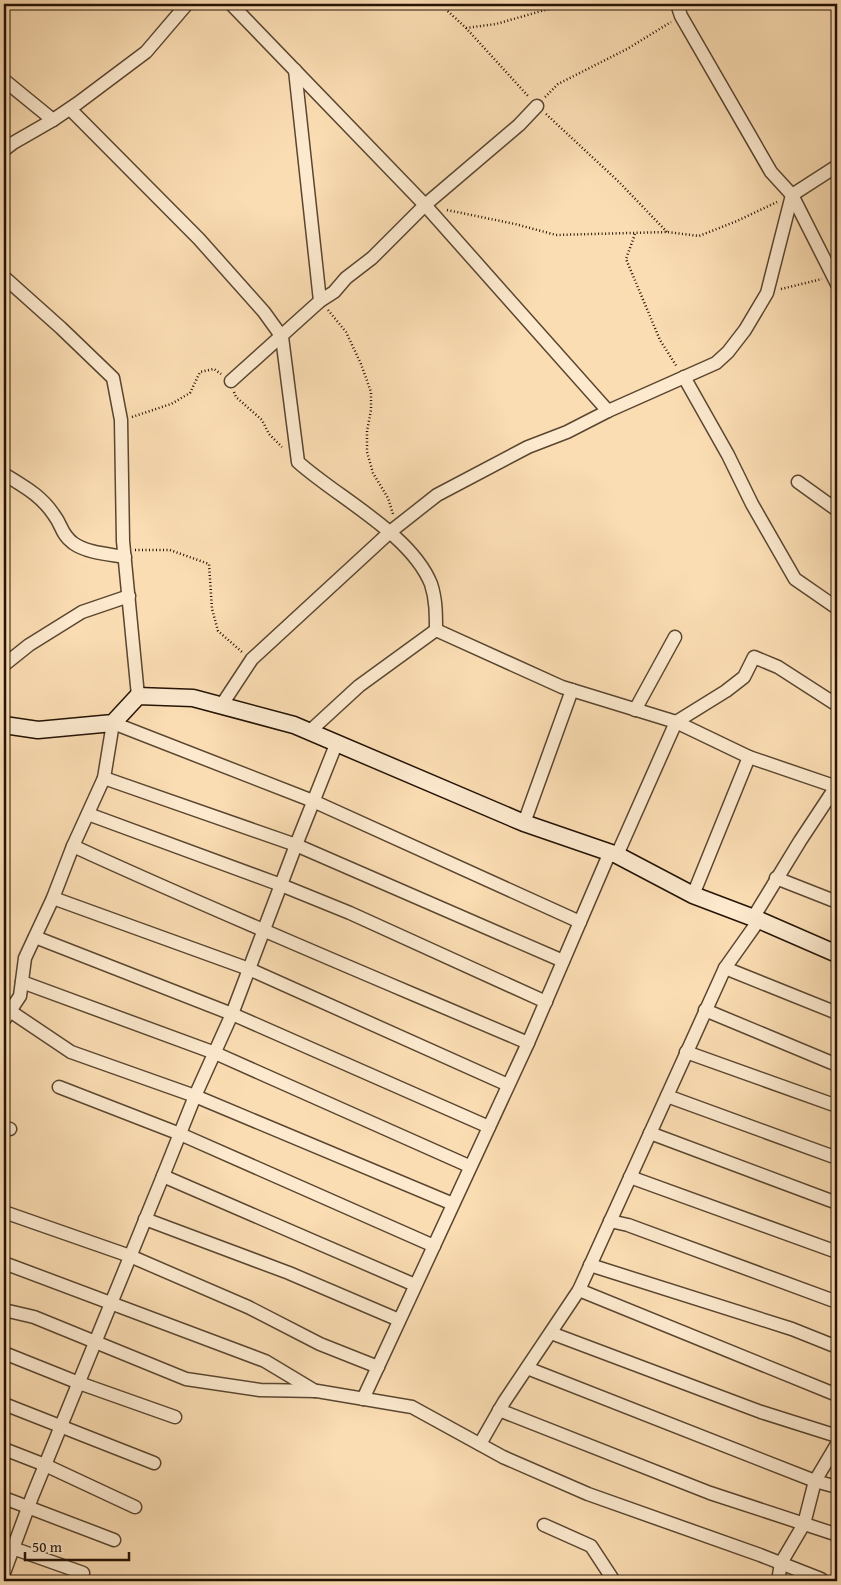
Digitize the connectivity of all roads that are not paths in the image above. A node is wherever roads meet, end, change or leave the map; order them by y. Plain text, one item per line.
1 (187, 4) edge
2 (231, 4) edge
3 (679, 10) edge
4 (296, 70) junction
5 (4, 80) edge
6 (537, 106) road end
7 (70, 108) junction
8 (53, 120) junction
9 (4, 150) edge
10 (837, 166) edge
11 (792, 195) junction
12 (425, 205) junction
13 (4, 276) edge
14 (836, 279) edge
15 (320, 301) junction
16 (282, 337) junction
17 (684, 377) junction
18 (230, 381) road end
19 (608, 411) junction
20 (4, 474) edge
21 (798, 482) dead end
22 (837, 510) edge
23 (390, 532) junction
24 (124, 553) junction
25 (128, 596) junction
26 (837, 608) edge
27 (436, 630) junction
28 (675, 637) dead end
29 (4, 665) edge
30 (572, 690) junction
31 (138, 696) junction
32 (837, 705) edge
33 (221, 706) junction
34 (635, 710) junction
35 (676, 722) junction
36 (113, 723) junction
37 (4, 725) edge
38 (310, 732) junction
39 (337, 742) junction
40 (749, 757) junction
41 (104, 778) junction
42 (837, 786) edge
43 (313, 801) junction
44 (88, 814) junction
45 (524, 823) junction
46 (296, 845) junction
47 (73, 846) junction
48 (614, 854) junction
49 (776, 878) junction
50 (281, 885) junction
51 (693, 895) junction
52 (53, 898) junction
53 (837, 902) edge
54 (756, 919) junction
55 (580, 922) junction
56 (264, 929) junction
57 (35, 937) junction
58 (837, 954) edge
59 (563, 961) junction
60 (725, 968) junction
61 (249, 969) junction
62 (22, 982) junction
63 (546, 1002) junction
64 (705, 1010) junction
65 (837, 1012) edge
66 (232, 1014) junction
67 (7, 1015) edge
68 (528, 1043) junction
69 (686, 1052) junction
70 (214, 1053) junction
71 (837, 1065) edge
72 (508, 1086) junction
73 (59, 1087) dead end
74 (195, 1096) junction
75 (667, 1096) junction
76 (837, 1106) edge
77 (489, 1127) junction
78 (650, 1133) junction
79 (180, 1134) junction
80 (837, 1158) edge
81 (470, 1166) junction
82 (163, 1176) junction
83 (630, 1177) junction
84 (837, 1203) edge
85 (453, 1204) junction
86 (4, 1212) edge
87 (146, 1218) junction
88 (610, 1221) junction
89 (434, 1246) junction
90 (837, 1252) edge
91 (130, 1256) junction
92 (4, 1263) edge
93 (590, 1264) junction
94 (415, 1285) junction
95 (578, 1290) junction
96 (837, 1302) edge
97 (111, 1304) junction
98 (4, 1310) edge
99 (399, 1320) junction
100 (551, 1333) junction
101 (96, 1342) junction
102 (837, 1347) edge
103 (4, 1353) edge
104 (378, 1367) junction
105 (527, 1368) junction
106 (79, 1383) junction
107 (317, 1391) junction
108 (837, 1395) edge
109 (363, 1399) junction
110 (4, 1404) edge
111 (500, 1410) junction
112 (175, 1417) dead end
113 (61, 1426) junction
114 (837, 1436) edge
115 (480, 1444) junction
116 (837, 1444) edge
117 (4, 1449) edge
118 (154, 1463) dead end
119 (45, 1465) junction
120 (816, 1481) junction
121 (837, 1487) edge
122 (4, 1498) edge
123 (135, 1507) dead end
124 (28, 1508) junction
125 (804, 1524) junction
126 (544, 1525) dead end
127 (835, 1534) dead end
128 (114, 1540) dead end
129 (8, 1547) edge
130 (781, 1563) junction
131 (83, 1573) dead end
132 (4, 1574) edge
133 (821, 1579) dead end
134 (614, 1581) edge
135 (778, 1581) edge

1 - 7 street
2 - 4 street
3 - 11 street
4 - 12 street
4 - 15 street
5 - 8 street
6 - 12 street
7 - 8 street
7 - 16 street
8 - 9 street
10 - 11 street
11 - 14 street
11 - 17 street
12 - 15 street
12 - 19 street
13 - 24 street
15 - 16 street
16 - 18 street
16 - 23 street
17 - 19 street
17 - 26 street
19 - 23 street
20 - 24 street
21 - 22 street
23 - 27 street
23 - 33 street
24 - 25 street
25 - 29 street
25 - 31 street
27 - 30 street
27 - 38 street
28 - 34 street
30 - 34 street
30 - 45 street
31 - 33 street
31 - 36 street
32 - 35 street
33 - 38 street
34 - 35 street
35 - 40 street
35 - 48 street
36 - 37 street
36 - 41 street
36 - 43 street
38 - 39 street
39 - 43 street
39 - 45 street
40 - 42 street
40 - 51 street
41 - 44 street
41 - 46 street
42 - 49 street
43 - 46 street
43 - 55 street
44 - 47 street
44 - 50 street
45 - 48 street
46 - 50 street
46 - 59 street
47 - 52 street
47 - 56 street
48 - 51 street
48 - 55 street
49 - 53 street
49 - 54 street
50 - 56 street
50 - 63 street
51 - 54 street
52 - 57 street
52 - 61 street
54 - 58 street
54 - 60 street
55 - 59 street
56 - 61 street
56 - 68 street
57 - 62 street
57 - 66 street
59 - 63 street
60 - 64 street
60 - 65 street
61 - 66 street
61 - 72 street
62 - 67 street
62 - 70 street
63 - 68 street
64 - 69 street
64 - 71 street
66 - 70 street
66 - 77 street
67 - 74 street
68 - 72 street
69 - 75 street
69 - 76 street
70 - 74 street
70 - 81 street
72 - 77 street
73 - 79 street
74 - 79 street
74 - 85 street
75 - 78 street
75 - 80 street
77 - 81 street
78 - 83 street
78 - 84 street
79 - 82 street
79 - 89 street
81 - 85 street
82 - 87 street
82 - 94 street
83 - 88 street
83 - 90 street
85 - 89 street
86 - 91 street
87 - 91 street
87 - 99 street
88 - 93 street
88 - 96 street
89 - 94 street
91 - 97 street
91 - 104 street
92 - 97 street
93 - 95 street
93 - 102 street
94 - 99 street
95 - 100 street
95 - 108 street
97 - 101 street
97 - 107 street
98 - 101 street
99 - 104 street
100 - 105 street
100 - 114 street
101 - 106 street
101 - 107 street
103 - 106 street
104 - 109 street
105 - 111 street
105 - 120 street
106 - 112 street
106 - 113 street
107 - 109 street
109 - 115 street
110 - 113 street
111 - 115 street
111 - 125 street
113 - 118 street
113 - 119 street
115 - 130 street
116 - 120 street
117 - 119 street
119 - 123 street
119 - 124 street
120 - 121 street
120 - 125 street
122 - 124 street
124 - 128 street
124 - 129 street
125 - 127 street
125 - 130 street
126 - 134 street
129 - 131 street
129 - 132 street
130 - 133 street
130 - 135 street

